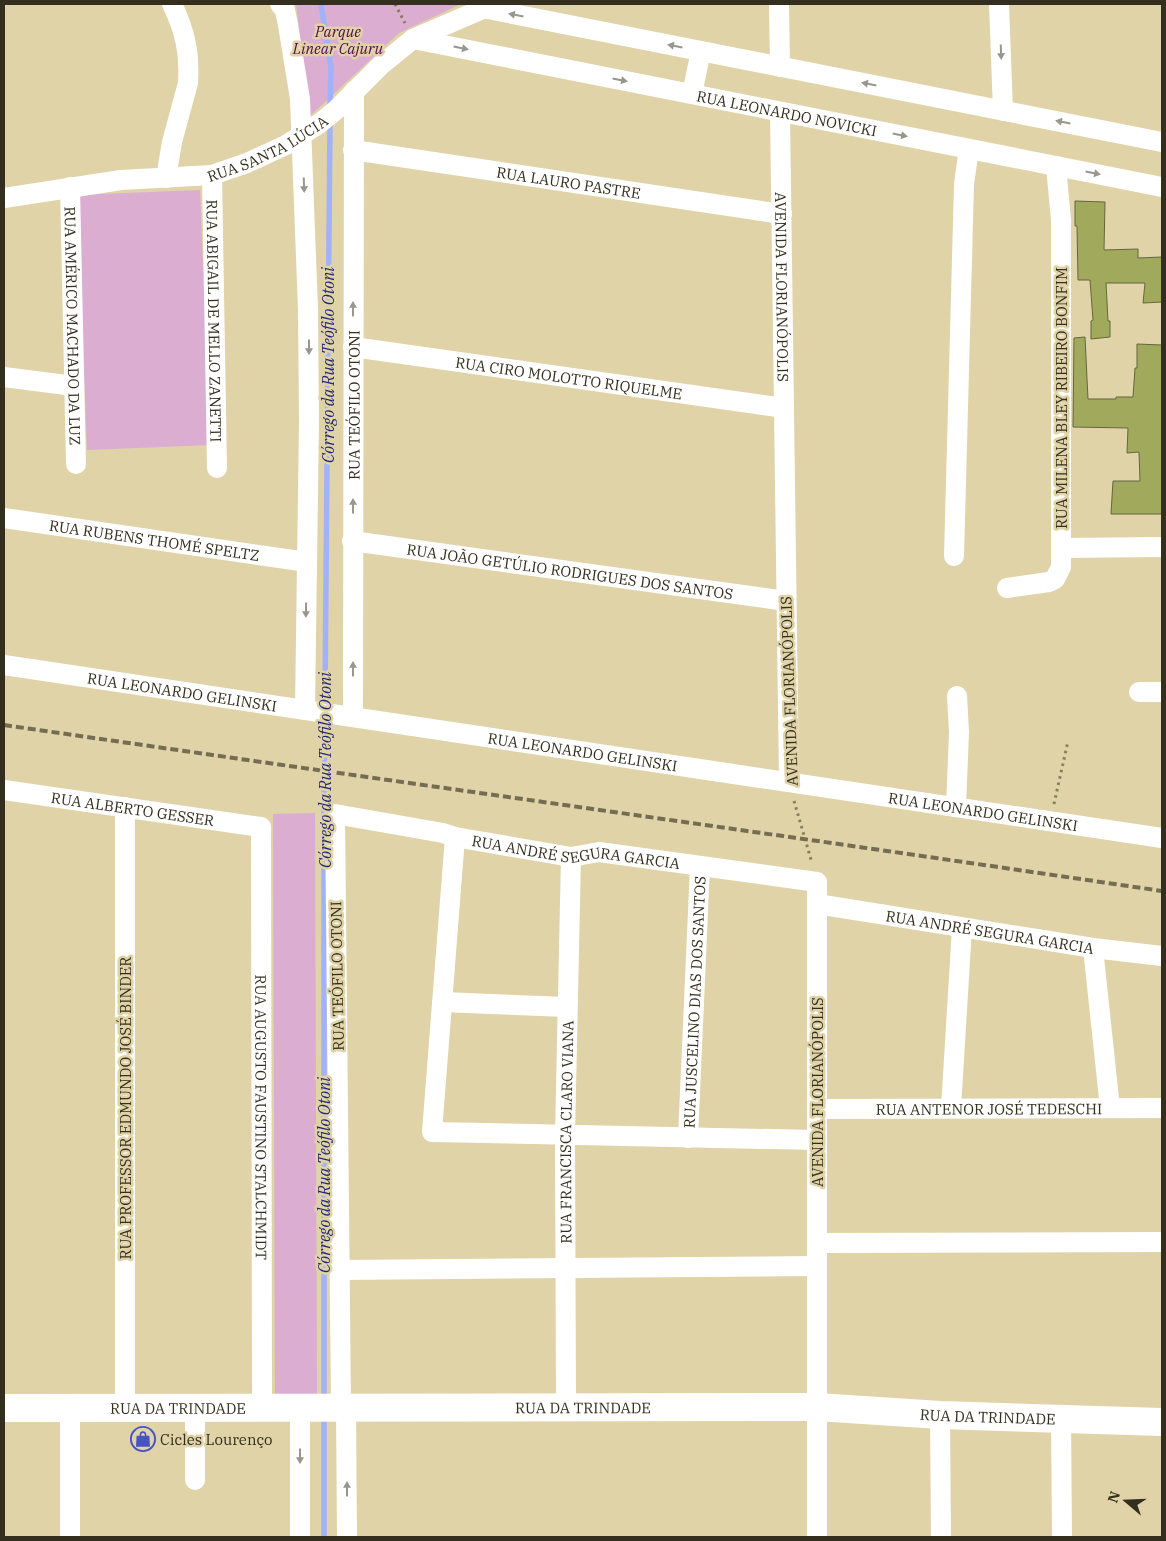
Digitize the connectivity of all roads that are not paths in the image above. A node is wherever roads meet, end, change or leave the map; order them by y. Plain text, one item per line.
1 (172, 4) edge
2 (280, 4) edge
3 (779, 4) edge
4 (999, 4) edge
5 (488, 6) edge
6 (413, 39) junction
7 (701, 51) junction
8 (780, 67) junction
9 (354, 91) junction
10 (692, 94) junction
11 (1003, 111) junction
12 (780, 112) junction
13 (302, 136) junction
14 (1162, 142) edge
15 (969, 149) junction
16 (354, 150) junction
17 (1056, 166) junction
18 (212, 175) junction
19 (166, 178) junction
20 (70, 187) junction
21 (1162, 187) edge
22 (4, 198) edge
23 (782, 214) junction
24 (353, 347) junction
25 (4, 376) edge
26 (74, 386) junction
27 (784, 408) junction
28 (76, 464) dead end
29 (217, 468) dead end
30 (4, 518) edge
31 (352, 541) junction
32 (1162, 547) edge
33 (1061, 548) junction
34 (954, 556) dead end
35 (307, 562) junction
36 (1007, 588) dead end
37 (786, 601) junction
38 (4, 665) edge
39 (1139, 692) dead end
40 (1162, 692) edge
41 (957, 696) dead end
42 (310, 711) junction
43 (348, 717) junction
44 (789, 782) junction
45 (4, 790) edge
46 (125, 807) junction
47 (956, 807) junction
48 (335, 814) joint
49 (261, 827) joint
50 (455, 837) junction
51 (1162, 838) edge
52 (571, 857) junction
53 (700, 866) junction
54 (818, 882) joint
55 (817, 904) junction
56 (962, 928) junction
57 (1093, 948) junction
58 (1162, 956) edge
59 (442, 1002) junction
60 (567, 1007) junction
61 (951, 1108) junction
62 (1110, 1108) junction
63 (1162, 1108) edge
64 (817, 1109) junction
65 (565, 1135) junction
66 (688, 1138) junction
67 (817, 1140) junction
68 (1162, 1242) edge
69 (817, 1243) junction
70 (817, 1266) junction
71 (565, 1268) junction
72 (340, 1270) junction
73 (4, 1408) edge
74 (70, 1408) junction
75 (125, 1408) junction
76 (196, 1408) junction
77 (262, 1408) junction
78 (300, 1408) junction
79 (344, 1408) junction
80 (566, 1408) junction
81 (817, 1408) junction
82 (940, 1415) junction
83 (1061, 1419) junction
84 (1162, 1422) edge
85 (195, 1480) dead end
86 (70, 1537) edge
87 (300, 1537) edge
88 (347, 1537) edge
89 (817, 1537) edge
90 (941, 1537) edge
91 (1062, 1537) edge

1 - 19 street
2 - 13 street
3 - 8 street
4 -> 11 street
5 - 6 street, RUA SANTA LÚCIA
7 -> 5 street
6 - 9 street, RUA SANTA LÚCIA
6 -> 10 street, RUA LEONARDO NOVICKI
7 - 8 street
7 - 10 street
11 -> 8 street
9 - 13 street, RUA SANTA LÚCIA
9 - 16 street, RUA TEÓFILO OTONI
10 - 12 street, RUA LEONARDO NOVICKI
14 -> 11 street
12 -> 15 street, RUA LEONARDO NOVICKI
12 - 23 street, AVENIDA FLORIANÓPOLIS
13 - 18 street, RUA SANTA LÚCIA
13 -> 35 street
15 - 17 street, RUA LEONARDO NOVICKI
15 - 34 street
16 - 23 street, RUA LAURO PASTRE
24 -> 16 street, RUA TEÓFILO OTONI
17 -> 21 street, RUA LEONARDO NOVICKI
17 - 33 street, RUA MILENA BLEY RIBEIRO BONFIM
18 - 19 street, RUA SANTA LÚCIA
18 - 29 street, RUA ABIGAIL DE MELLO ZANETTI
19 - 20 street, RUA SANTA LÚCIA
20 - 22 street, RUA SANTA LÚCIA
20 - 26 street, RUA AMÉRICO MACHADO DA LUZ
23 - 27 street, AVENIDA FLORIANÓPOLIS
24 - 27 street, RUA CIRO MOLOTTO RIQUELME
31 -> 24 street, RUA TEÓFILO OTONI
25 - 26 street
26 - 28 street, RUA AMÉRICO MACHADO DA LUZ
27 - 37 street, AVENIDA FLORIANÓPOLIS
30 - 35 street, RUA RUBENS THOMÉ SPELTZ
31 - 37 street, RUA JOÃO GETÚLIO RODRIGUES DOS SANTOS
43 -> 31 street, RUA TEÓFILO OTONI
32 - 33 street
33 - 36 street, RUA MILENA BLEY RIBEIRO BONFIM
35 -> 42 street
37 - 44 street, AVENIDA FLORIANÓPOLIS
38 - 42 street, RUA LEONARDO GELINSKI
39 - 40 street
41 - 47 street
42 - 43 street, RUA LEONARDO GELINSKI
43 - 44 street, RUA LEONARDO GELINSKI
44 - 47 street, RUA LEONARDO GELINSKI
45 - 46 street, RUA ALBERTO GESSER
46 - 49 street, RUA ALBERTO GESSER
46 - 75 street, RUA PROFESSOR EDMUNDO JOSÉ BINDER
47 - 51 street, RUA LEONARDO GELINSKI
48 - 50 street, RUA ANDRÉ SEGURA GARCIA
48 - 72 street, RUA TEÓFILO OTONI
49 - 77 street, RUA AUGUSTO FAUSTINO STALCHMIDT
50 - 52 street, RUA ANDRÉ SEGURA GARCIA
50 - 59 street
52 - 53 street, RUA ANDRÉ SEGURA GARCIA
52 - 60 street, RUA FRANCISCA CLARO VIANA
53 - 54 street, RUA ANDRÉ SEGURA GARCIA
53 - 66 street, RUA JUSCELINO DIAS DOS SANTOS
54 - 55 street, AVENIDA FLORIANÓPOLIS
55 - 56 street, RUA ANDRÉ SEGURA GARCIA
55 - 64 street, AVENIDA FLORIANÓPOLIS
56 - 57 street, RUA ANDRÉ SEGURA GARCIA
56 - 61 street
57 - 58 street, RUA ANDRÉ SEGURA GARCIA
57 - 62 street
59 - 60 street
59 - 65 street
60 - 65 street, RUA FRANCISCA CLARO VIANA
61 - 62 street, RUA ANTENOR JOSÉ TEDESCHI
61 - 64 street, RUA ANTENOR JOSÉ TEDESCHI
62 - 63 street, RUA ANTENOR JOSÉ TEDESCHI
64 - 67 street, AVENIDA FLORIANÓPOLIS
65 - 66 street
65 - 71 street, RUA FRANCISCA CLARO VIANA
66 - 67 street
67 - 69 street, AVENIDA FLORIANÓPOLIS
68 - 69 street
69 - 70 street, AVENIDA FLORIANÓPOLIS
70 - 71 street
70 - 81 street, AVENIDA FLORIANÓPOLIS
71 - 72 street
71 - 80 street, RUA FRANCISCA CLARO VIANA
72 - 79 street, RUA TEÓFILO OTONI
73 - 74 main road, RUA DA TRINDADE
74 - 75 main road, RUA DA TRINDADE
74 - 86 street
75 - 76 main road, RUA DA TRINDADE
76 - 77 main road, RUA DA TRINDADE
76 - 85 street
77 - 78 main road, RUA DA TRINDADE
78 - 79 main road, RUA DA TRINDADE
78 -> 87 street
79 - 80 main road, RUA DA TRINDADE
88 -> 79 street, RUA TEÓFILO OTONI
80 - 81 main road, RUA DA TRINDADE
81 - 82 main road, RUA DA TRINDADE
81 - 89 street, AVENIDA FLORIANÓPOLIS
82 - 83 main road, RUA DA TRINDADE
82 - 90 street
83 - 84 main road, RUA DA TRINDADE
83 - 91 street

